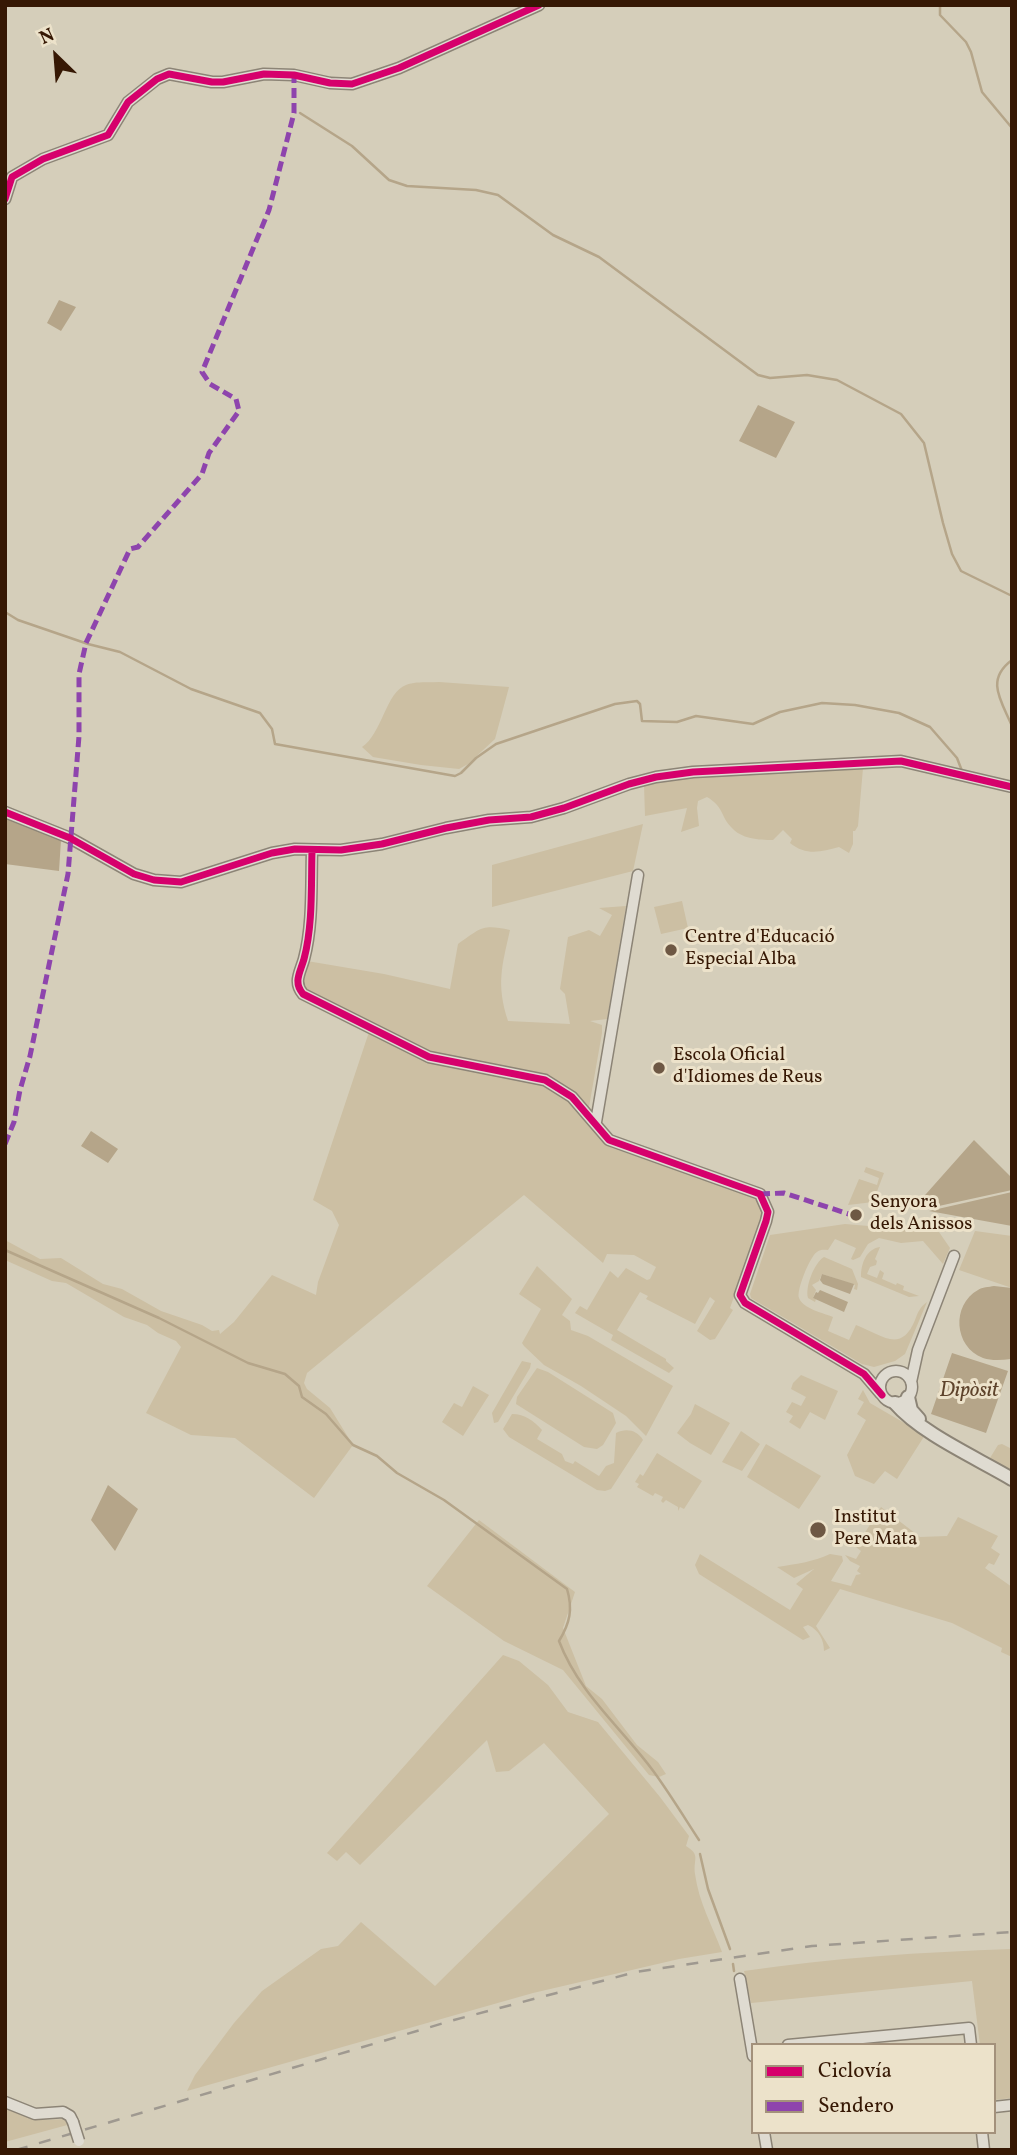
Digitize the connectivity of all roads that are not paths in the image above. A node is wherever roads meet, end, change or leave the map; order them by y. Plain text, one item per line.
1 (539, 5) edge
2 (5, 199) edge
3 (1012, 787) edge
4 (5, 812) edge
5 (312, 851) junction
6 (638, 875) dead end
7 (596, 1122) junction
8 (954, 1256) dead end
9 (918, 1350) junction
10 (898, 1371) junction
11 (864, 1374) junction
12 (885, 1374) junction
13 (911, 1382) junction
14 (881, 1394) junction
15 (908, 1397) junction
16 (895, 1403) junction
17 (929, 1430) junction
18 (1012, 1479) edge
19 (740, 1979) dead end
20 (809, 2043) edge
21 (971, 2043) edge
22 (751, 2045) edge
23 (5, 2102) edge
24 (80, 2145) edge

1 - 2 street
3 - 5 street
4 - 5 street
5 - 7 street
6 - 7 street
7 - 11 street
8 - 9 street
9 - 10 street
9 - 13 street
10 - 12 street
10 - 13 street
11 - 12 street
11 - 14 street
12 - 14 street
13 - 15 street
14 - 16 street
15 - 16 street
15 - 17 street
16 - 17 street
17 - 18 street
19 - 22 street
20 - 21 street
23 - 24 street, bridge

